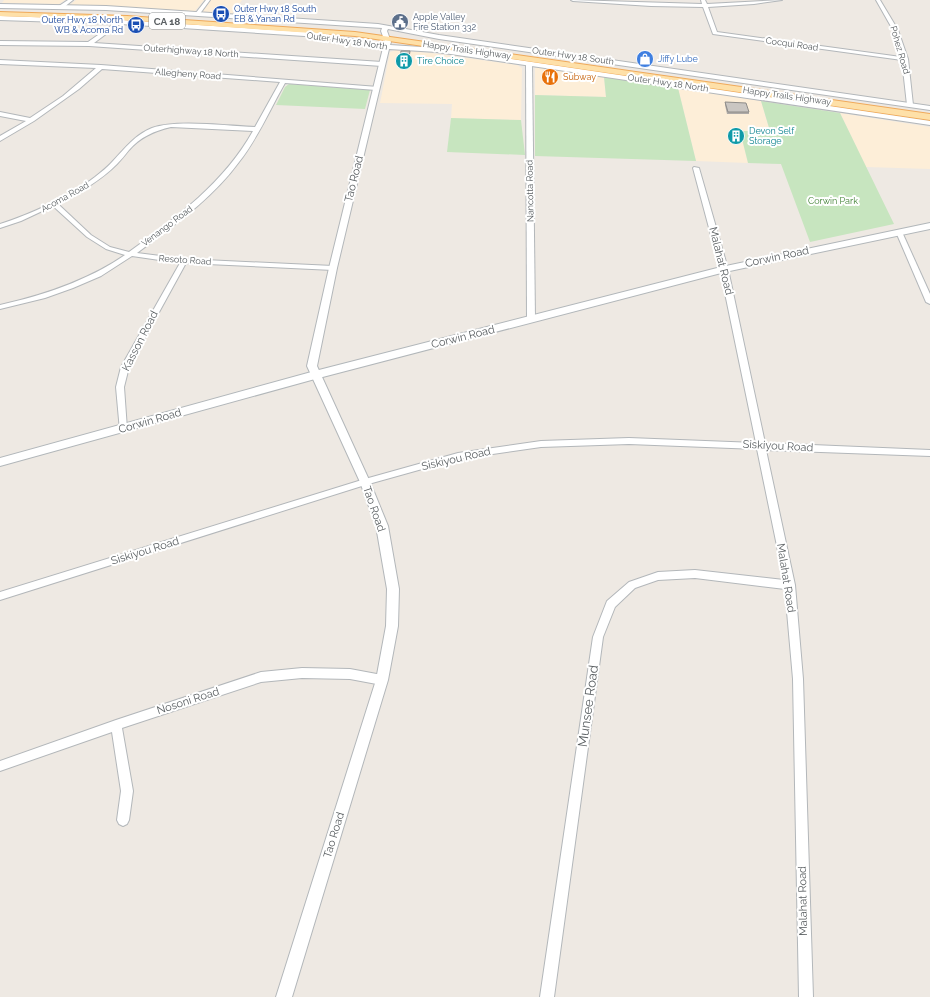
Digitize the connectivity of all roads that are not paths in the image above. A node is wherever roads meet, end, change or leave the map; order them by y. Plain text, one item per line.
1 (71, 0) edge
2 (208, 0) edge
3 (573, 0) edge
4 (780, 0) edge
5 (878, 0) edge
6 (704, 2) edge
7 (0, 6) edge
8 (61, 7) junction
9 (0, 10) edge
10 (0, 14) edge
11 (197, 14) junction
12 (0, 18) edge
13 (120, 22) junction
14 (386, 37) junction
15 (0, 43) edge
16 (89, 44) junction
17 (905, 59) junction
18 (0, 62) edge
19 (382, 64) junction
20 (529, 64) junction
21 (101, 67) junction
22 (283, 81) junction
23 (376, 88) junction
24 (910, 105) junction
25 (930, 108) edge
26 (930, 113) edge
27 (0, 114) edge
28 (930, 117) edge
29 (32, 120) junction
30 (930, 123) edge
31 (256, 129) junction
32 (0, 139) edge
33 (696, 168) dead end
34 (55, 204) junction
35 (0, 226) edge
36 (930, 226) edge
37 (899, 232) junction
38 (130, 254) junction
39 (184, 261) junction
40 (332, 268) junction
41 (724, 269) junction
42 (930, 302) edge
43 (0, 306) edge
44 (531, 319) junction
45 (315, 375) junction
46 (122, 429) junction
47 (762, 446) junction
48 (930, 453) edge
49 (0, 462) edge
50 (365, 482) junction
51 (790, 585) junction
52 (0, 596) edge
53 (382, 680) junction
54 (116, 725) junction
55 (0, 766) edge
56 (123, 820) dead end
57 (284, 997) edge
58 (547, 997) edge
59 (806, 997) edge

1 - 8 street
2 - 11 street
3 - 6 street
4 - 6 street
5 - 17 street, Pohez Road
6 - 17 street, Cocqui Road
7 - 8 street, Outer Hwy 18 South
8 - 11 street, Outer Hwy 18 South
9 - 14 main road, Happy Trails Highway / CA 18
10 - 14 main road, Happy Trails Highway / CA 18
11 - 14 street, Outer Hwy 18 South
12 - 13 street, Outer Hwy 18 North
13 - 14 street, Outer Hwy 18 North
13 - 16 street
14 - 19 street, Tao Road
14 - 20 street, Outer Hwy 18 North
14 - 24 street, Outer Hwy 18 South
14 - 26 main road, Happy Trails Highway / CA 18
14 - 28 main road, Happy Trails Highway / CA 18
15 - 16 street, Outerhighway 18 North
16 - 19 street, Outerhighway 18 North
17 - 24 street, Pohez Road
18 - 21 street, Allegheny Road
19 - 23 street, Tao Road
20 - 30 street, Outer Hwy 18 North
20 - 44 street, Nancotta Road
21 - 22 street, Allegheny Road
21 - 29 street
22 - 23 street, Allegheny Road
22 - 31 street, Venango Road
23 - 40 street, Tao Road
24 - 25 street, Outer Hwy 18 South
27 - 29 street
29 - 32 street
31 - 34 street, Acoma Road
31 - 38 street, Venango Road
33 - 41 street, Malahat Road
34 - 35 street, Acoma Road
34 - 38 street, Resoto Road
36 - 37 main road, Corwin Road
37 - 41 main road, Corwin Road
37 - 42 street
38 - 39 street, Resoto Road
38 - 43 street, Venango Road
39 - 40 street, Resoto Road
39 - 46 street, Kasson Road
40 - 45 street, Tao Road
41 - 44 main road, Corwin Road
41 - 47 street, Malahat Road
44 - 45 main road, Corwin Road
45 - 46 main road, Corwin Road
45 - 50 street, Tao Road
46 - 49 main road, Corwin Road
47 - 48 street, Siskiyou Road
47 - 50 street, Siskiyou Road
47 - 51 street, Malahat Road
50 - 52 street, Siskiyou Road
50 - 53 street, Tao Road
51 - 58 street, Munsee Road
51 - 59 street, Malahat Road
53 - 54 street, Nosoni Road
53 - 57 street, Tao Road
54 - 55 street, Nosoni Road
54 - 56 street

